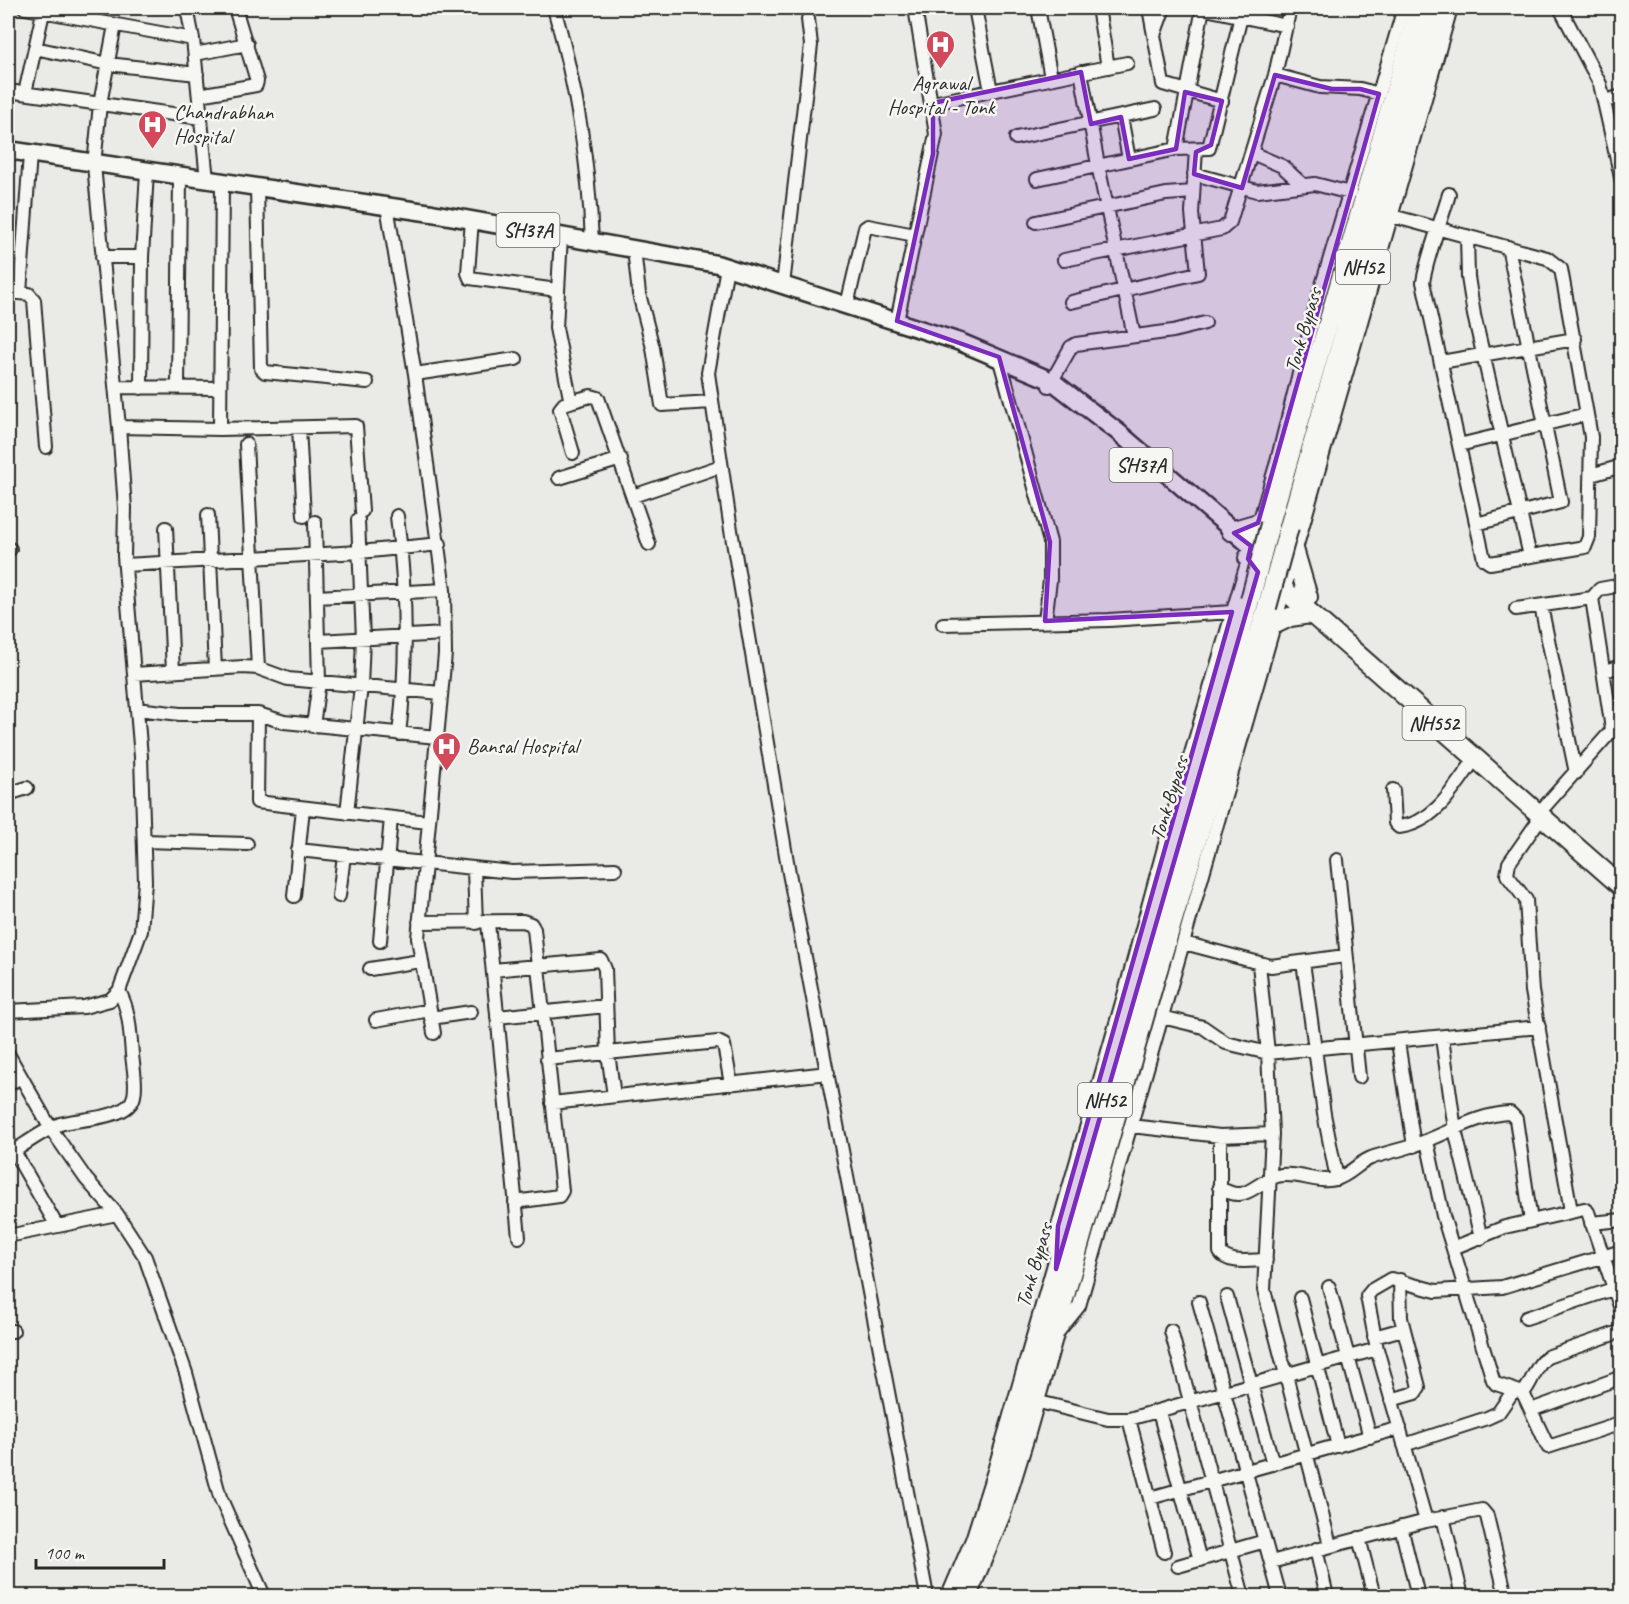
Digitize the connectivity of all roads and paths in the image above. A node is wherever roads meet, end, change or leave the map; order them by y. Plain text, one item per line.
1 (25, 8) edge
2 (191, 8) edge
3 (235, 8) edge
4 (554, 8) edge
5 (915, 8) edge
6 (975, 8) edge
7 (1038, 8) edge
8 (1098, 8) edge
9 (1149, 8) edge
10 (1164, 8) edge
11 (1202, 8) edge
12 (1290, 8) edge
13 (1404, 8) edge
14 (1419, 8) edge
15 (1436, 8) edge
16 (1451, 8) edge
17 (1560, 8) edge
18 (44, 10) edge
19 (1242, 11) edge
20 (83, 13) edge
21 (808, 19) dead end
22 (115, 25) junction
23 (1287, 26) junction
24 (1154, 35) junction
25 (194, 39) junction
26 (247, 44) junction
27 (35, 48) junction
28 (195, 54) junction
29 (1127, 63) dead end
30 (108, 64) junction
31 (1108, 67) junction
32 (1082, 72) junction
33 (197, 74) junction
34 (1275, 75) junction
35 (1051, 78) junction
36 (8, 91) edge
37 (991, 91) junction
38 (1185, 92) junction
39 (25, 93) junction
40 (1379, 94) junction
41 (199, 95) junction
42 (1622, 96) edge
43 (1222, 101) junction
44 (1605, 101) junction
45 (933, 103) junction
46 (100, 104) junction
47 (1155, 109) dead end
48 (1121, 117) junction
49 (201, 118) junction
50 (1090, 124) junction
51 (1016, 138) dead end
52 (1618, 145) edge
53 (1176, 149) junction
54 (1196, 149) junction
55 (8, 150) edge
56 (30, 153) junction
57 (1252, 153) junction
58 (1130, 159) junction
59 (94, 165) junction
60 (1098, 165) junction
61 (147, 172) junction
62 (1194, 174) junction
63 (180, 176) junction
64 (1037, 179) dead end
65 (214, 181) junction
66 (1622, 182) edge
67 (1303, 185) junction
68 (257, 187) junction
69 (1242, 188) junction
70 (1193, 192) junction
71 (1350, 193) junction
72 (1449, 194) dead end
73 (387, 206) junction
74 (1107, 206) junction
75 (1392, 216) junction
76 (472, 220) junction
77 (1036, 222) dead end
78 (1439, 227) junction
79 (1192, 233) junction
80 (915, 235) junction
81 (561, 236) junction
82 (1467, 236) junction
83 (592, 242) junction
84 (1508, 247) junction
85 (1117, 248) junction
86 (634, 249) junction
87 (102, 257) junction
88 (142, 257) junction
89 (1064, 260) dead end
90 (727, 267) junction
91 (783, 285) junction
92 (557, 290) junction
93 (1125, 290) junction
94 (14, 293) edge
95 (1071, 302) dead end
96 (847, 305) junction
97 (897, 321) junction
98 (1205, 323) dead end
99 (1134, 336) junction
100 (1575, 339) junction
101 (1528, 346) junction
102 (1482, 354) junction
103 (999, 357) junction
104 (516, 359) dead end
105 (1441, 362) junction
106 (415, 374) junction
107 (368, 382) dead end
108 (1050, 384) junction
109 (116, 387) junction
110 (141, 388) junction
111 (178, 388) junction
112 (219, 388) junction
113 (573, 401) junction
114 (712, 402) junction
115 (1587, 414) junction
116 (1546, 423) junction
117 (119, 427) junction
118 (299, 428) junction
119 (220, 429) junction
120 (1500, 434) junction
121 (246, 444) dead end
122 (1459, 445) junction
123 (46, 447) dead end
124 (573, 453) dead end
125 (621, 459) junction
126 (722, 466) junction
127 (1622, 466) edge
128 (1591, 475) junction
129 (559, 478) dead end
130 (633, 496) junction
131 (1519, 513) junction
132 (208, 515) dead end
133 (397, 516) dead end
134 (1264, 523) junction
135 (1476, 524) junction
136 (166, 528) dead end
137 (1232, 531) junction
138 (440, 544) junction
139 (649, 544) dead end
140 (401, 548) junction
141 (1294, 549) junction
142 (360, 552) junction
143 (1250, 552) junction
144 (316, 554) junction
145 (1530, 556) junction
146 (253, 559) junction
147 (210, 561) junction
148 (168, 564) junction
149 (125, 565) junction
150 (1285, 584) junction
151 (1622, 585) edge
152 (444, 590) junction
153 (403, 592) junction
154 (362, 594) junction
155 (317, 597) junction
156 (1592, 598) junction
157 (1258, 603) junction
158 (1309, 605) junction
159 (1541, 606) junction
160 (1516, 609) dead end
161 (1232, 612) junction
162 (1045, 621) junction
163 (943, 624) dead end
164 (1273, 625) junction
165 (445, 634) junction
166 (405, 636) junction
167 (363, 639) junction
168 (318, 641) junction
169 (1622, 666) edge
170 (258, 668) junction
171 (214, 669) junction
172 (173, 671) junction
173 (1604, 671) junction
174 (135, 674) junction
175 (319, 682) junction
176 (361, 686) junction
177 (405, 690) junction
178 (441, 693) junction
179 (137, 709) junction
180 (258, 714) junction
181 (1622, 720) edge
182 (313, 726) junction
183 (1612, 729) junction
184 (357, 730) junction
185 (399, 734) junction
186 (437, 737) junction
187 (1475, 759) junction
188 (1576, 773) junction
189 (27, 788) dead end
190 (1393, 790) dead end
191 (8, 794) edge
192 (303, 808) junction
193 (1543, 811) junction
194 (347, 813) junction
195 (391, 818) junction
196 (428, 822) junction
197 (144, 841) junction
198 (246, 844) dead end
199 (298, 850) junction
200 (344, 855) junction
201 (388, 860) junction
202 (1336, 860) dead end
203 (424, 863) junction
204 (615, 869) dead end
205 (474, 870) junction
206 (1622, 872) edge
207 (1622, 887) edge
208 (339, 896) dead end
209 (294, 897) dead end
210 (419, 922) junction
211 (482, 923) junction
212 (380, 940) dead end
213 (1184, 943) junction
214 (1345, 956) junction
215 (420, 961) junction
216 (1303, 962) junction
217 (1259, 964) junction
218 (538, 965) junction
219 (370, 969) dead end
220 (493, 970) junction
221 (119, 991) junction
222 (606, 1006) junction
223 (8, 1011) edge
224 (471, 1012) dead end
225 (544, 1012) junction
226 (431, 1014) junction
227 (498, 1017) junction
228 (1162, 1017) junction
229 (376, 1020) dead end
230 (1539, 1027) junction
231 (434, 1033) dead end
232 (1442, 1038) junction
233 (1398, 1042) junction
234 (1355, 1047) junction
235 (1316, 1050) junction
236 (608, 1053) junction
237 (1268, 1053) junction
238 (8, 1054) edge
239 (547, 1059) junction
240 (828, 1073) junction
241 (20, 1077) junction
242 (1359, 1077) dead end
243 (731, 1084) junction
244 (8, 1085) edge
245 (614, 1096) junction
246 (552, 1103) junction
247 (1131, 1126) junction
248 (51, 1129) junction
249 (1455, 1130) junction
250 (1272, 1134) junction
251 (1220, 1136) junction
252 (1427, 1141) junction
253 (1414, 1146) junction
254 (10, 1149) edge
255 (1271, 1179) junction
256 (1337, 1179) junction
257 (1219, 1187) junction
258 (515, 1202) junction
259 (1571, 1211) junction
260 (117, 1214) junction
261 (1622, 1220) edge
262 (1531, 1221) junction
263 (1591, 1223) junction
264 (57, 1226) junction
265 (9, 1233) edge
266 (519, 1237) dead end
267 (1481, 1238) junction
268 (1453, 1248) junction
269 (1622, 1251) edge
270 (1602, 1255) junction
271 (1266, 1260) junction
272 (1056, 1269) junction
273 (1400, 1280) junction
274 (1329, 1287) dead end
275 (1465, 1288) junction
276 (1617, 1288) edge
277 (1227, 1297) dead end
278 (1300, 1298) dead end
279 (1199, 1302) dead end
280 (1622, 1312) edge
281 (1526, 1318) dead end
282 (1403, 1329) junction
283 (1171, 1331) dead end
284 (1622, 1331) edge
285 (1053, 1338) junction
286 (1376, 1343) junction
287 (1348, 1358) junction
288 (1318, 1367) junction
289 (1285, 1377) junction
290 (1622, 1377) edge
291 (1252, 1386) junction
292 (1519, 1392) junction
293 (1224, 1394) junction
294 (1391, 1400) junction
295 (1035, 1401) junction
296 (1191, 1403) junction
297 (1531, 1410) junction
298 (1159, 1412) junction
299 (1129, 1419) junction
300 (1622, 1423) edge
301 (1400, 1428) junction
302 (1370, 1437) junction
303 (1404, 1445) junction
304 (1338, 1446) junction
305 (1306, 1455) junction
306 (1273, 1464) junction
307 (1246, 1472) junction
308 (1210, 1481) junction
309 (1181, 1489) junction
310 (1150, 1498) junction
311 (1443, 1517) junction
312 (1426, 1521) junction
313 (1401, 1527) junction
314 (1359, 1538) junction
315 (1265, 1541) junction
316 (1330, 1545) junction
317 (1316, 1549) junction
318 (1164, 1552) dead end
319 (1230, 1552) junction
320 (1200, 1560) junction
321 (1271, 1562) junction
322 (1178, 1566) dead end
323 (264, 1596) edge
324 (927, 1596) edge
325 (951, 1596) edge
326 (967, 1596) edge
327 (1243, 1596) edge
328 (1280, 1596) edge
329 (1327, 1596) edge
330 (1374, 1596) edge
331 (1418, 1596) edge
332 (1462, 1596) edge
333 (1506, 1596) edge

1 - 18 street
2 - 25 street
3 - 26 street
4 - 83 street
5 - 45 street
6 - 37 street
7 - 35 street
8 - 31 street
9 - 24 street
10 - 24 street
11 - 19 street
11 - 38 street
12 - 23 street
13 - 40 street
14 - 134 highway, Tonk Bypass / NH52
15 - 157 highway, NH52, bridge
16 - 75 street
17 - 44 street
18 - 20 street
18 - 27 street
19 - 23 street
19 - 43 street
20 - 22 street
21 - 91 street
22 - 25 street
22 - 30 street
23 - 34 street
24 - 38 street
25 - 28 street
26 - 28 street
26 - 41 street
27 - 30 street
27 - 39 street
28 - 33 street
29 - 31 street
30 - 33 street
30 - 46 street
31 - 32 street
32 - 35 street
32 - 50 street
33 - 41 street
34 - 40 street
34 - 57 street
35 - 37 street
36 - 39 street
37 - 45 street
38 - 43 street
38 - 53 street
39 - 46 street
40 - 71 street
41 - 49 street
42 - 44 street
43 - 54 street
44 - 52 street
45 - 80 street
46 - 49 street
46 - 59 street
47 - 48 street
48 - 50 street
48 - 58 street
49 - 65 street
50 - 51 street
50 - 60 street
52 - 66 street
53 - 54 street
53 - 58 street
54 - 62 street
55 - 56 main road, SH37A
56 - 59 main road, SH37A
56 - 94 street
57 - 67 street
57 - 69 street
58 - 60 street
59 - 61 main road, SH37A
59 - 87 street
60 - 64 street
60 - 74 street
61 - 63 main road, SH37A
61 - 88 street
62 - 69 street
62 - 70 street
63 - 65 main road, SH37A
63 - 111 street
65 - 68 main road, SH37A
65 - 112 street
67 - 69 street
67 - 71 street
68 - 73 main road, SH37A
68 - 107 street
69 - 79 street
70 - 74 street
70 - 79 street
71 - 134 street
72 - 78 street
73 - 76 main road, SH37A
73 - 106 street
74 - 77 street
74 - 85 street
75 - 78 street
75 - 141 street
76 - 81 main road, SH37A
76 - 92 street
78 - 82 street
78 - 105 street
79 - 85 street
79 - 93 street
80 - 96 street
80 - 97 street
81 - 83 main road, SH37A
81 - 92 street
82 - 84 street
82 - 102 street
83 - 86 main road, SH37A
84 - 100 street
84 - 101 street
85 - 89 street
85 - 93 street
86 - 90 main road, SH37A
86 - 114 street
87 - 88 street
87 - 109 street
88 - 110 street
90 - 91 main road, SH37A
90 - 114 street
91 - 96 main road, SH37A
92 - 113 street
93 - 95 street
93 - 99 street
94 - 123 street
96 - 97 main road, SH37A
97 - 103 main road, SH37A
98 - 99 street
99 - 108 street
100 - 101 street
100 - 115 street
101 - 102 street
101 - 116 street
102 - 105 street
102 - 120 street
103 - 108 main road, SH37A
103 - 162 street
104 - 106 street
105 - 122 street
106 - 138 street
108 - 137 main road, SH37A
108 - 143 main road, SH37A
109 - 110 street
109 - 117 street
110 - 111 street
111 - 112 street
112 - 119 street
113 - 124 street
113 - 125 street
114 - 126 street
115 - 116 street
115 - 128 street
116 - 120 street
116 - 131 street
117 - 119 street
117 - 149 street
118 - 119 street
118 - 142 street
118 - 144 street
120 - 122 street
120 - 131 street
121 - 146 street
122 - 135 street
125 - 129 street
125 - 130 street
126 - 130 street
126 - 240 street
127 - 128 street
128 - 145 street
130 - 139 street
131 - 135 street
131 - 145 street
132 - 147 street
133 - 140 street
134 - 137 highway
134 - 143 street
134 - 157 highway, Tonk Bypass / NH52, bridge
135 - 145 street
136 - 148 street
137 - 143 main road, SH37A
138 - 140 street
138 - 152 street
140 - 142 street
140 - 153 street
141 - 150 street
141 - 158 highway
142 - 144 street
142 - 154 street
143 - 150 highway, NH552
143 - 161 street
144 - 146 street
144 - 155 street
146 - 147 street
146 - 170 street
147 - 148 street
147 - 171 street
148 - 149 street
148 - 172 street
149 - 174 street
150 - 158 highway, NH552
150 - 164 street
151 - 156 street
152 - 153 street
152 - 165 street
153 - 154 street
153 - 166 street
154 - 155 street
154 - 167 street
155 - 168 street
156 - 159 street
156 - 173 street
157 - 272 highway, Tonk Bypass / NH52
157 - 285 highway, NH52
158 - 164 highway
158 - 187 highway, NH552
158 - 193 highway, NH552
159 - 160 street
159 - 188 street
161 - 162 street
161 - 272 street
162 - 163 street
164 - 213 street
165 - 166 street
165 - 178 street
166 - 167 street
166 - 177 street
167 - 168 street
167 - 176 street
168 - 175 street
169 - 173 street
170 - 171 street
170 - 175 street
171 - 172 street
172 - 174 street
173 - 183 street
174 - 179 street
175 - 176 street
175 - 182 street
176 - 177 street
176 - 184 street
177 - 178 street
177 - 185 street
178 - 186 street
179 - 180 street
179 - 197 street
180 - 182 street
180 - 192 street
181 - 183 street
182 - 184 street
183 - 188 street
184 - 185 street
184 - 194 street
185 - 186 street
186 - 196 street
187 - 190 street
187 - 193 highway, NH552
188 - 193 street
189 - 191 street
192 - 194 street
192 - 199 street
193 - 206 highway, NH552
193 - 207 highway, NH552
193 - 230 street
194 - 195 street
195 - 196 street
195 - 201 street
196 - 203 street
197 - 198 street
197 - 221 street
199 - 200 street
199 - 209 street
200 - 201 street
200 - 208 street
201 - 203 street
201 - 212 street
202 - 214 street
203 - 205 street
203 - 210 street
204 - 205 street
205 - 211 street
210 - 211 street
210 - 215 street
211 - 218 street
211 - 220 street
213 - 217 street
213 - 228 street
214 - 216 street
214 - 234 street
215 - 219 street
215 - 226 street
216 - 217 street
216 - 235 street
217 - 237 street
218 - 220 street
218 - 222 street
218 - 225 street
220 - 227 street
221 - 223 street
221 - 248 street
222 - 225 street
222 - 236 street
224 - 226 street
225 - 227 street
225 - 239 street
226 - 229 street
226 - 231 street
227 - 258 street
228 - 237 street
228 - 247 street
230 - 232 street
230 - 259 street
232 - 233 street
232 - 249 street
233 - 234 street
233 - 253 street
234 - 235 street
234 - 242 street
235 - 237 street
235 - 256 street
236 - 239 street
236 - 243 street
236 - 245 street
237 - 250 street
238 - 241 street
239 - 246 street
240 - 243 street
240 - 324 street
241 - 244 street
241 - 248 street
243 - 245 street
245 - 246 street
246 - 258 street
247 - 251 street
247 - 285 street
248 - 254 street
248 - 260 street
249 - 252 street
249 - 262 street
249 - 267 street
250 - 251 street
250 - 255 street
251 - 257 street
252 - 253 street
252 - 268 street
253 - 256 street
254 - 264 street
255 - 256 street
255 - 257 street
255 - 271 street
257 - 271 street
258 - 266 street
259 - 262 street
259 - 263 street
260 - 264 street
260 - 323 street
261 - 263 street
262 - 267 street
263 - 270 street
264 - 265 street
267 - 268 street
268 - 275 street
269 - 270 street
270 - 275 street
270 - 276 street
271 - 289 street
272 - 325 highway, Tonk Bypass / NH52
273 - 275 street
273 - 282 street
273 - 286 street
274 - 287 street
275 - 292 street
276 - 280 street
276 - 281 street
277 - 291 street
278 - 288 street
279 - 293 street
282 - 286 street
282 - 294 street
283 - 296 street
284 - 292 street
285 - 295 highway, NH52
286 - 287 street
286 - 294 street
287 - 288 street
287 - 302 street
288 - 289 street
288 - 304 street
289 - 291 street
289 - 305 street
290 - 297 street
291 - 293 street
291 - 306 street
292 - 297 street
292 - 303 street
293 - 296 street
293 - 307 street
294 - 301 street
295 - 299 street
295 - 326 highway, NH52
296 - 298 street
296 - 308 street
297 - 300 street
298 - 299 street
298 - 309 street
299 - 310 street
301 - 302 street
301 - 303 street
302 - 304 street
303 - 312 street
304 - 305 street
305 - 306 street
305 - 316 street
306 - 307 street
307 - 308 street
307 - 315 street
308 - 309 street
308 - 319 street
309 - 310 street
309 - 320 street
310 - 318 street
311 - 312 street
311 - 332 street
311 - 333 street
312 - 313 street
313 - 314 street
313 - 331 street
314 - 316 street
314 - 330 street
315 - 319 street
315 - 321 street
316 - 317 street
317 - 321 street
317 - 329 street
319 - 320 street
319 - 327 street
320 - 322 street
321 - 328 street

